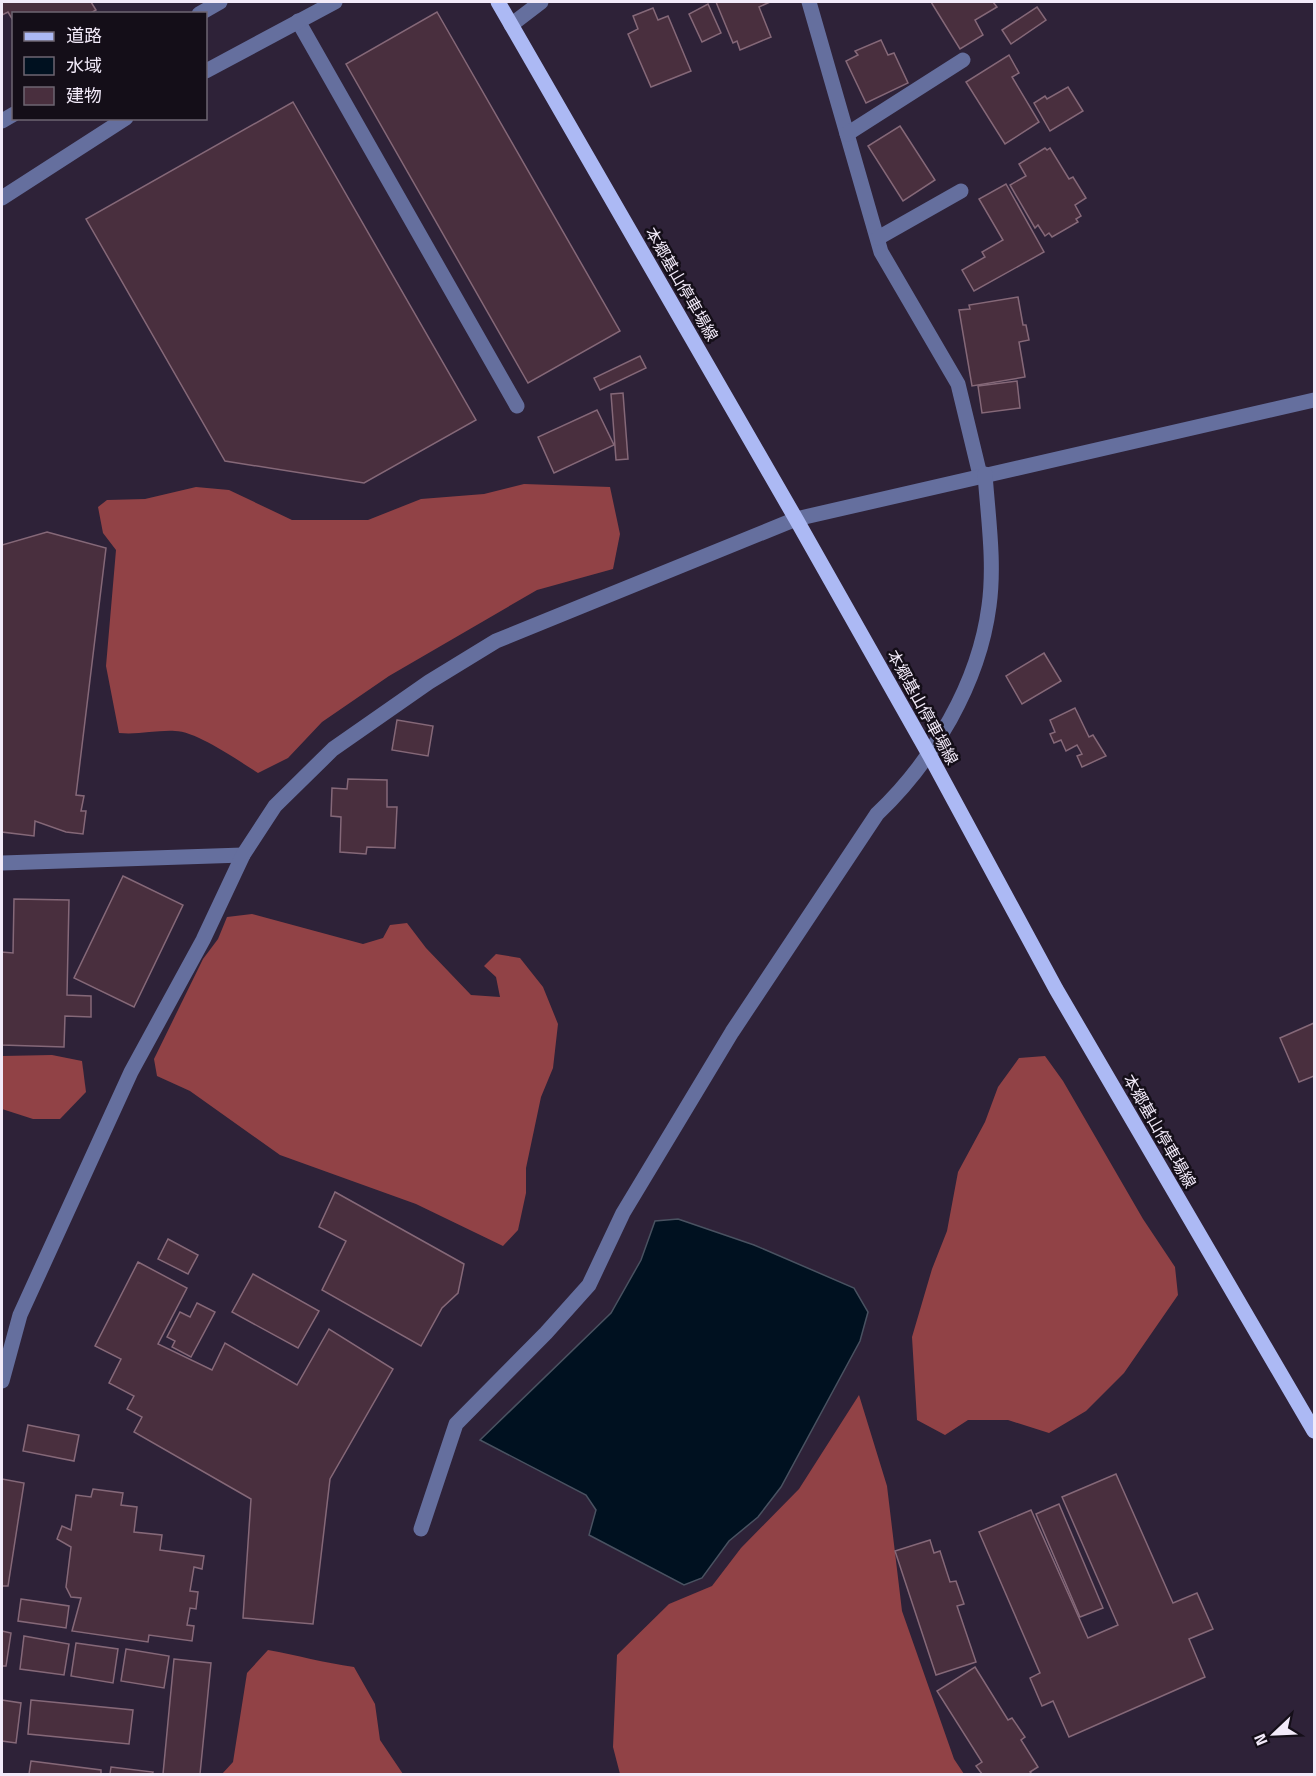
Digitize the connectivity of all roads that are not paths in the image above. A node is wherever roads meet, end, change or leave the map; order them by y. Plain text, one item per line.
1 (220, 2) edge
2 (334, 2) edge
3 (498, 2) edge
4 (541, 2) edge
5 (808, 2) edge
6 (202, 12) edge
7 (298, 21) junction
8 (511, 25) junction
9 (963, 60) dead end
10 (207, 70) edge
11 (123, 120) edge
12 (847, 134) junction
13 (961, 190) dead end
14 (2, 198) edge
15 (878, 238) junction
16 (1314, 400) edge
17 (517, 406) dead end
18 (982, 474) junction
19 (796, 519) junction
20 (930, 756) junction
21 (243, 855) junction
22 (2, 863) edge
23 (2, 1381) edge
24 (1314, 1431) edge
25 (421, 1529) dead end

1 - 6 street
2 - 7 street
3 - 8 main road, 本郷基山停車場線
4 - 8 street
5 - 12 street
7 - 10 street
7 - 17 street
8 - 19 main road, 本郷基山停車場線
9 - 12 street
11 - 14 street
12 - 15 street
13 - 15 street
15 - 18 street
16 - 18 street
18 - 19 street
18 - 20 street
19 - 20 main road, 本郷基山停車場線
19 - 21 street
20 - 24 main road, 本郷基山停車場線
20 - 25 street
21 - 22 street
21 - 23 street

